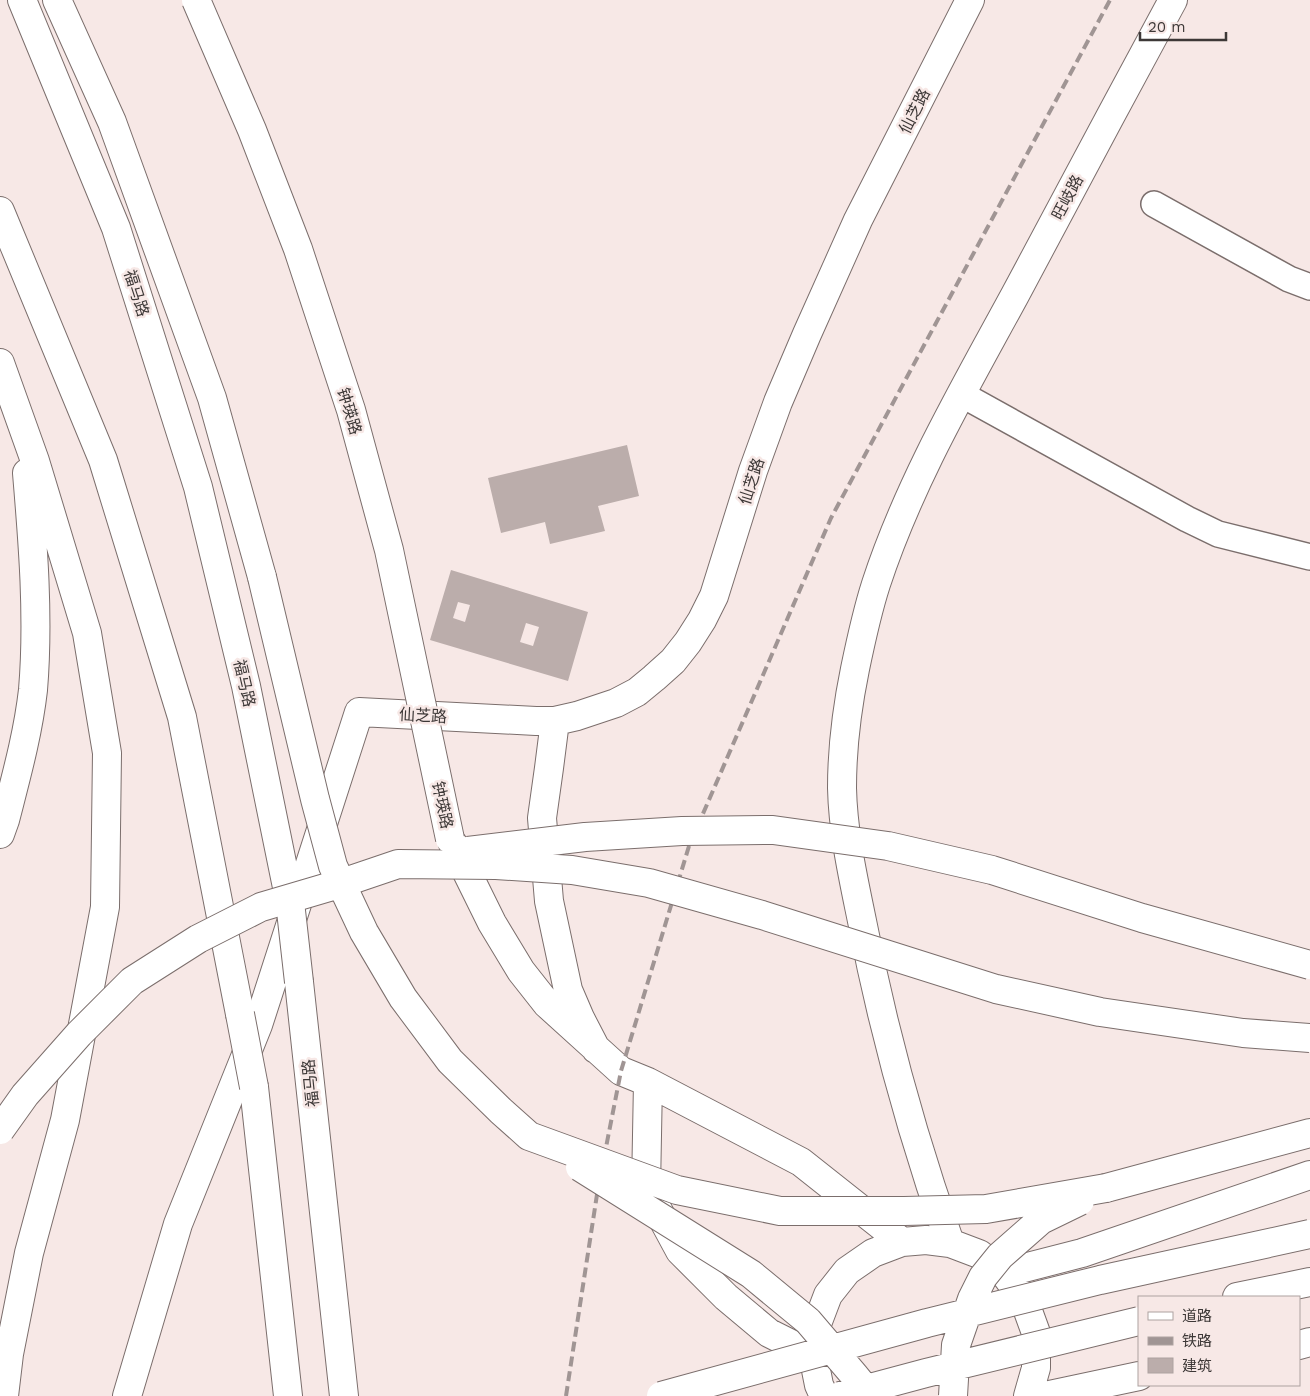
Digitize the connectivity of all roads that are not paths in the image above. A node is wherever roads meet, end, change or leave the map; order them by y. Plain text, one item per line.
1 (22, 0) edge
2 (57, 0) edge
3 (196, 0) edge
4 (970, 0) edge
5 (1173, 0) edge
6 (1154, 204) dead end
7 (0, 211) edge
8 (1310, 287) edge
9 (0, 364) edge
10 (961, 394) junction
11 (1310, 557) edge
12 (555, 720) junction
13 (0, 834) edge
14 (398, 864) junction
15 (1310, 965) edge
16 (1310, 1038) edge
17 (596, 1049) junction
18 (648, 1082) junction
19 (0, 1130) edge
20 (1310, 1133) edge
21 (529, 1136) junction
22 (1310, 1174) edge
23 (1106, 1188) junction
24 (1310, 1234) edge
25 (902, 1242) junction
26 (950, 1243) junction
27 (1004, 1273) junction
28 (1310, 1282) edge
29 (1243, 1296) edge
30 (1138, 1321) edge
31 (813, 1355) junction
32 (1138, 1376) edge
33 (4, 1396) edge
34 (127, 1396) edge
35 (288, 1396) edge
36 (344, 1396) edge
37 (661, 1396) edge
38 (824, 1396) edge
39 (840, 1396) edge
40 (871, 1396) edge
41 (953, 1396) edge
42 (1028, 1396) edge
43 (1045, 1396) edge

1 - 36 main road, 福马路, bridge
2 - 21 main road, bridge
3 - 17 main road, 钟瑛路, bridge
4 - 12 main road, 仙芝路
5 - 10 main road, 旺岐路
6 - 8 street
7 - 35 main road, bridge
9 - 13 main road
9 - 33 main road
10 - 11 street
10 - 26 main road, 旺岐路
12 - 17 main road
12 - 34 main road, 仙芝路
14 - 15 main road, bridge
14 - 16 main road, bridge
14 - 19 main road, bridge
17 - 18 main road, 钟瑛路
18 - 25 main road, 钟瑛路
18 - 31 main road
20 - 23 main road
21 - 23 main road, bridge
21 - 40 main road, bridge
22 - 27 main road
23 - 41 main road, bridge
24 - 37 main road, bridge
25 - 26 main road
25 - 31 main road
26 - 27 main road
27 - 42 main road
28 - 29 main road
30 - 39 main road, bridge
31 - 38 main road
32 - 43 main road

